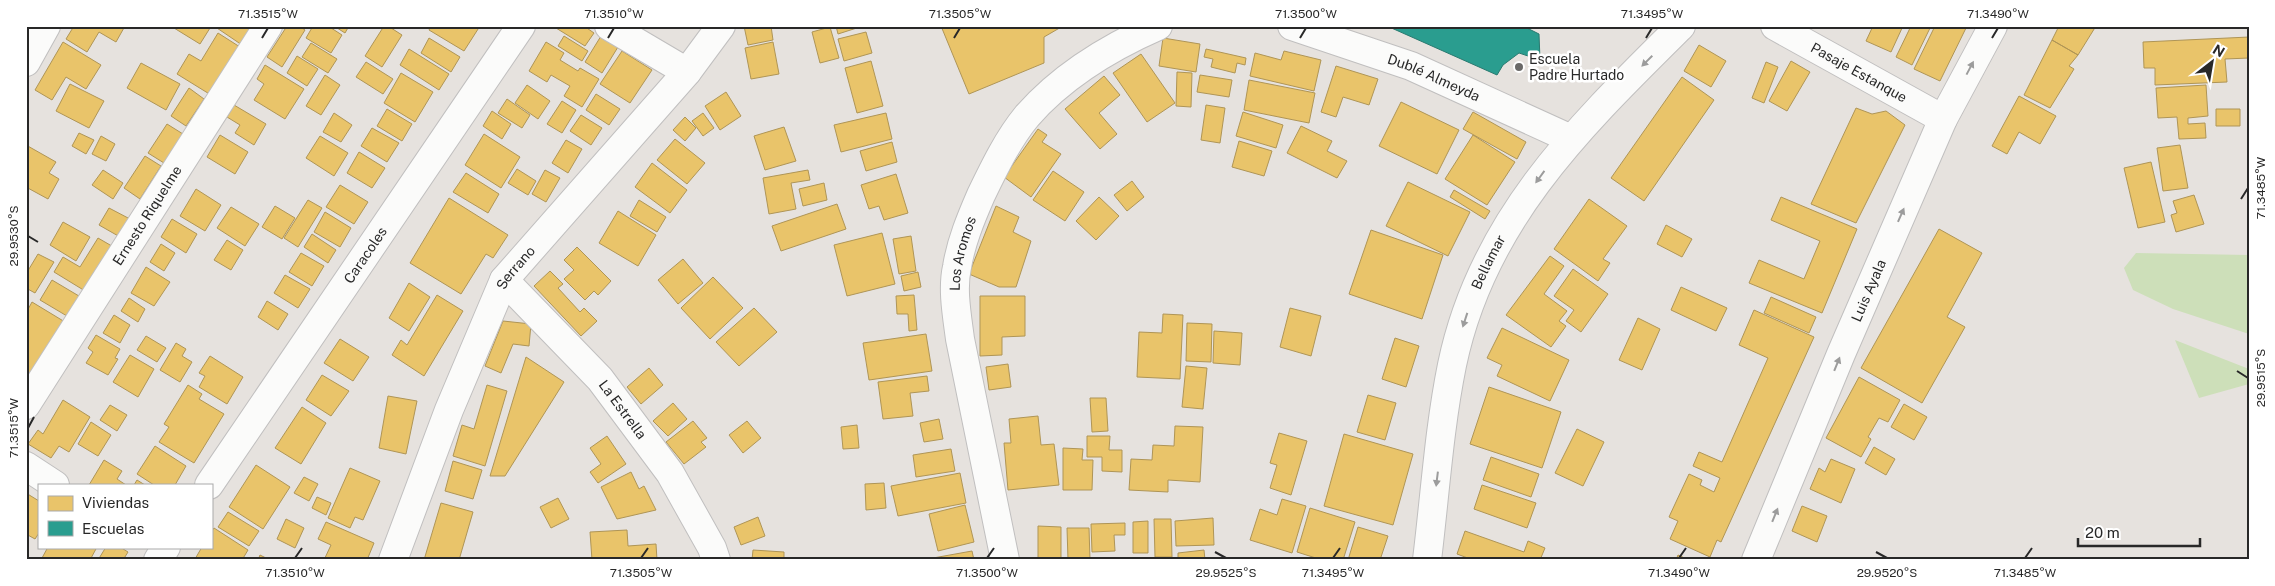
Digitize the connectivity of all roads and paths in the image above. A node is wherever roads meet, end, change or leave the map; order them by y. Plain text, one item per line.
1 (46, 26) edge
2 (268, 26) edge
3 (521, 26) edge
4 (609, 26) edge
5 (721, 26) edge
6 (1158, 26) edge
7 (1292, 26) edge
8 (1681, 26) edge
9 (1775, 26) edge
10 (1993, 26) edge
11 (26, 62) edge
12 (687, 72) junction
13 (1943, 119) junction
14 (1571, 139) junction
15 (504, 280) junction
16 (26, 405) edge
17 (26, 466) edge
18 (53, 484) edge
19 (210, 484) edge
20 (393, 560) edge
21 (716, 560) edge
22 (1005, 560) edge
23 (1427, 560) edge
24 (1756, 560) edge

1 - 11 street
2 - 16 street, Ernesto Riquelme
3 - 19 street, Caracoles
4 - 12 street
5 - 12 street, Serrano
6 - 22 street, Los Aromos
7 - 14 street, Dublé Almeyda
8 -> 14 street, Bellamar
9 - 13 street, Pasaje Estanque
13 -> 10 street, Luis Ayala
12 - 15 street, Serrano
24 -> 13 street, Luis Ayala
14 -> 23 street, Bellamar
15 - 20 street, Serrano
15 - 21 street, La Estrella
17 - 18 street

